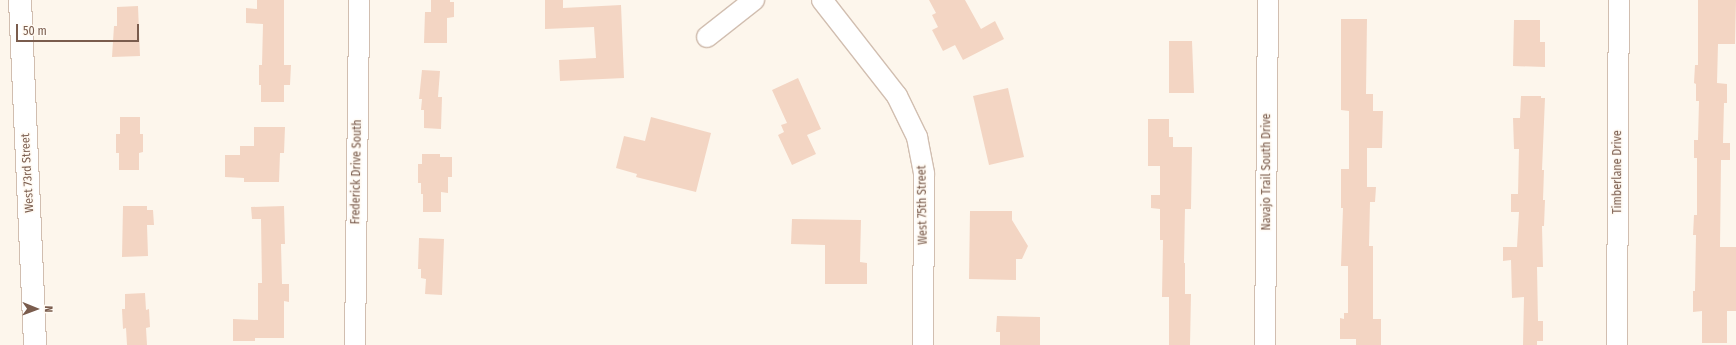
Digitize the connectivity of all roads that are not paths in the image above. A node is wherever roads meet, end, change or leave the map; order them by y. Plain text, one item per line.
1 (20, 0) edge
2 (359, 0) edge
3 (754, 0) edge
4 (822, 0) edge
5 (1268, 0) edge
6 (1619, 0) edge
7 (707, 37) dead end
8 (35, 345) edge
9 (355, 345) edge
10 (923, 345) edge
11 (1265, 345) edge
12 (1617, 345) edge

1 - 8 main road, West 73rd Street
2 - 9 street, Frederick Drive South
3 - 7 street
4 - 10 street, West 75th Street
5 - 11 street, Navajo Trail South Drive
6 - 12 street, Timberlane Drive

